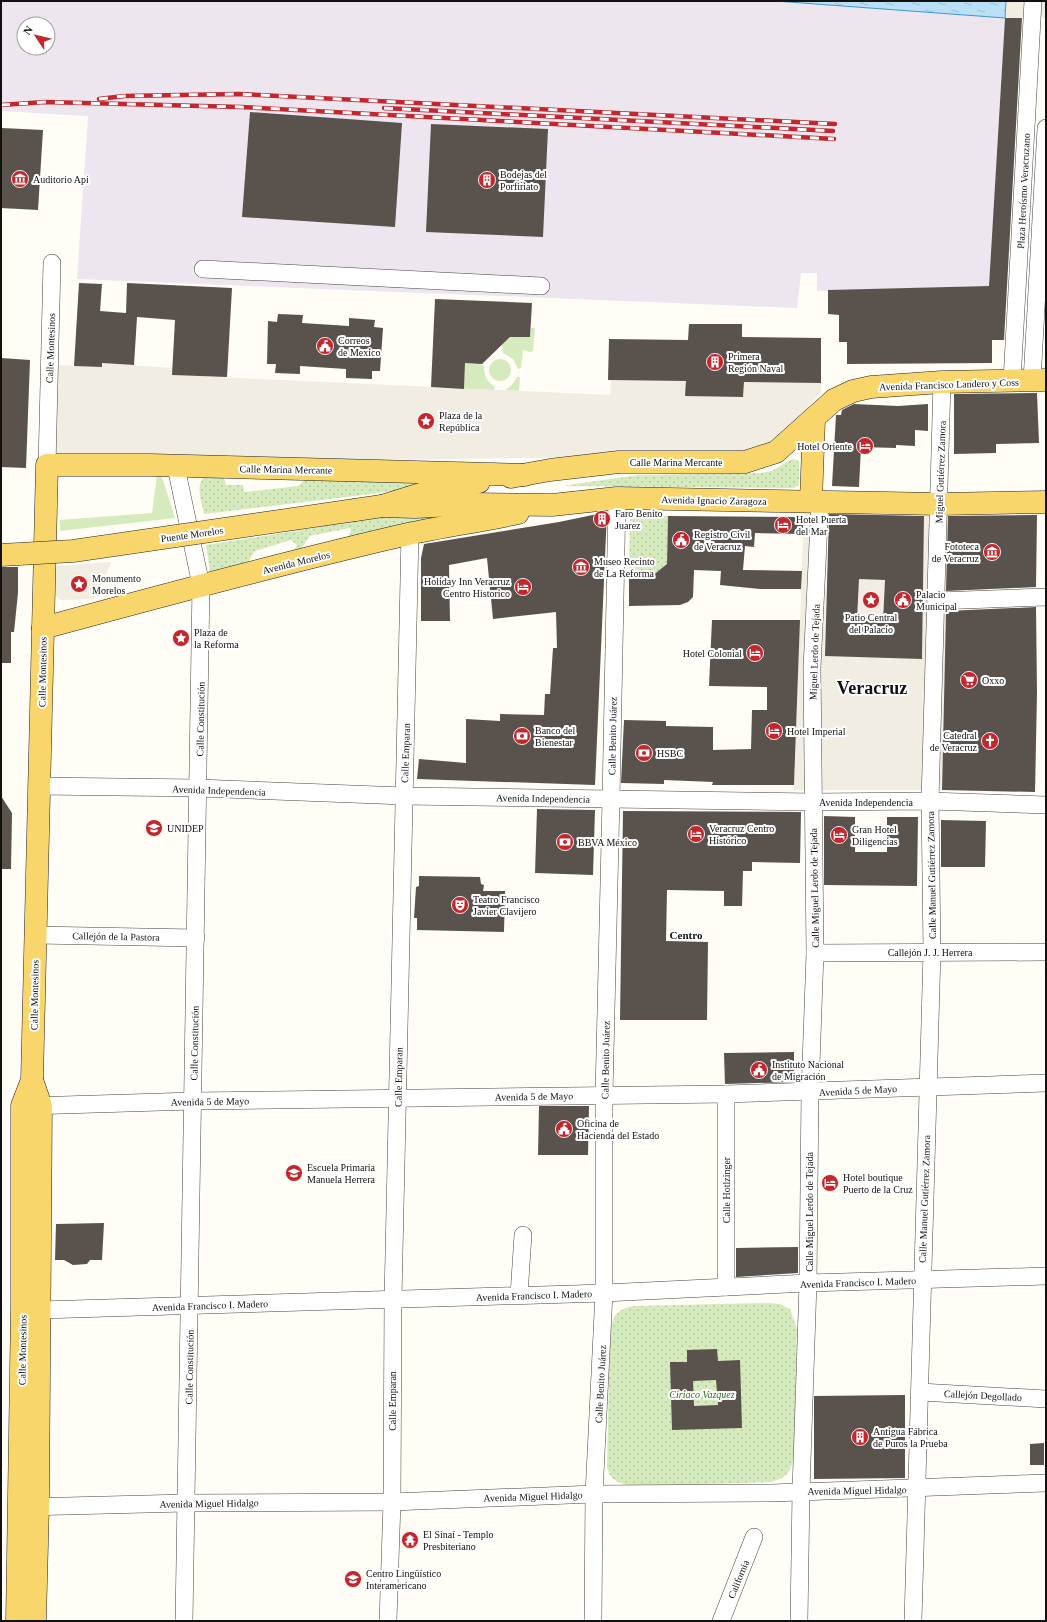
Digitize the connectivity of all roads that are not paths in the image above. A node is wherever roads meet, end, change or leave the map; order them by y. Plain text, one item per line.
1 (1033, 1) edge
2 (1046, 128) edge
3 (1046, 132) edge
4 (52, 263) dead end
5 (203, 270) dead end
6 (541, 286) dead end
7 (1041, 317) edge
8 (1030, 380) edge
9 (942, 382) junction
10 (814, 419) junction
11 (47, 465) junction
12 (176, 467) junction
13 (525, 475) junction
14 (617, 498) junction
15 (816, 501) junction
16 (1046, 502) edge
17 (940, 504) junction
18 (552, 505) junction
19 (382, 506) junction
20 (410, 534) junction
21 (1, 555) edge
22 (201, 585) junction
23 (1046, 597) edge
24 (936, 601) junction
25 (43, 628) junction
26 (39, 786) junction
27 (199, 788) junction
28 (404, 796) junction
29 (611, 799) junction
30 (930, 801) junction
31 (813, 802) junction
32 (1046, 805) edge
33 (36, 935) junction
34 (196, 938) junction
35 (932, 952) junction
36 (1046, 952) edge
37 (815, 953) junction
38 (1046, 1083) edge
39 (928, 1086) junction
40 (810, 1092) junction
41 (726, 1094) junction
42 (604, 1096) junction
43 (398, 1098) junction
44 (193, 1101) junction
45 (31, 1106) junction
46 (523, 1235) dead end
47 (1046, 1276) edge
48 (922, 1280) junction
49 (808, 1283) junction
50 (726, 1287) junction
51 (604, 1293) junction
52 (519, 1295) junction
53 (393, 1299) junction
54 (190, 1305) junction
55 (31, 1309) junction
56 (920, 1392) junction
57 (1046, 1399) edge
58 (1046, 1483) edge
59 (917, 1488) junction
60 (801, 1491) junction
61 (594, 1494) junction
62 (392, 1502) junction
63 (186, 1503) junction
64 (29, 1506) junction
65 (754, 1537) dead end
66 (17, 1621) edge
67 (35, 1621) edge
68 (184, 1621) edge
69 (388, 1621) edge
70 (593, 1621) edge
71 (721, 1621) edge
72 (799, 1621) edge
73 (913, 1621) edge

1 - 8 street, Plaza Heroísmo Veracruzano
2 - 3 street
3 - 7 street
4 - 11 street, Calle Montesinos
5 - 6 street
7 - 8 street
8 - 9 main road, Avenida Francisco Landero y Coss
9 - 10 main road, Avenida Francisco Landero y Coss
9 - 17 street, Miguel Gutiérrez Zamora
10 - 13 main road, Calle Marina Mercante
10 - 15 main road
11 - 12 main road, Calle Marina Mercante
11 - 25 main road, Calle Montesinos
12 - 13 main road, Calle Marina Mercante
12 - 22 street, Calle Constitución
13 - 19 main road, Calle Marina Mercante
14 - 15 main road, Avenida Ignacio Zaragoza
14 - 18 main road, Avenida Ignacio Zaragoza
14 - 29 street, Calle Benito Juárez
15 - 17 main road, Avenida Ignacio Zaragoza
15 - 31 street, Miguel Lerdo de Tejada
16 - 17 main road, Avenida Ignacio Zaragoza
17 - 24 street, Miguel Gutiérrez Zamora
18 - 19 main road, Avenida Ignacio Zaragoza
18 - 20 main road, Avenida Morelos
19 - 21 main road, Puente Morelos, bridge
20 - 22 main road, Avenida Morelos
20 - 28 street, Calle Emparan
22 - 25 main road, Avenida Morelos
22 - 27 street, Calle Constitución
23 - 24 street
24 - 30 street, Miguel Gutiérrez Zamora
25 - 26 main road, Calle Montesinos
26 - 27 street, Avenida Independencia
26 - 33 main road, Calle Montesinos
27 - 28 street, Avenida Independencia
27 - 34 street, Calle Constitución
28 - 29 street, Avenida Independencia
28 - 43 street, Calle Emparan
29 - 31 street, Avenida Independencia
29 - 42 street, Calle Benito Juárez
30 - 31 street, Avenida Independencia
30 - 32 street, Avenida Independencia
30 - 35 street, Calle Manuel Gutiérrez Zamora
31 - 37 street, Calle Miguel Lerdo de Tejada
33 - 34 street, Callejón de la Pastora
33 - 45 main road, Calle Montesinos
34 - 44 street, Calle Constitución
35 - 36 street, Callejón J. J. Herrera
35 - 37 street, Callejón J. J. Herrera
35 - 39 street, Calle Manuel Gutiérrez Zamora
37 - 40 street, Calle Miguel Lerdo de Tejada
38 - 39 street, Avenida 5 de Mayo
39 - 40 street, Avenida 5 de Mayo
39 - 48 street, Calle Manuel Gutiérrez Zamora
40 - 41 street, Avenida 5 de Mayo
40 - 49 street, Calle Miguel Lerdo de Tejada
41 - 42 street, Avenida 5 de Mayo
41 - 50 street, Calle Hotlzinger
42 - 43 street, Avenida 5 de Mayo
42 - 51 street, Calle Benito Juárez
43 - 44 street, Avenida 5 de Mayo
43 - 53 street, Calle Emparan
44 - 45 street, Avenida 5 de Mayo
44 - 54 street, Calle Constitución
45 - 55 main road, Calle Montesinos
46 - 52 street
47 - 48 street, Avenida Francisco I. Madero
48 - 49 street, Avenida Francisco I. Madero
48 - 56 street, Calle Manuel Gutiérrez Zamora
49 - 50 street, Avenida Francisco I. Madero
49 - 60 street, Calle Miguel Lerdo de Tejada
50 - 51 street, Avenida Francisco I. Madero
51 - 52 street, Avenida Francisco I. Madero
51 - 61 street, Calle Benito Juárez
52 - 53 street, Avenida Francisco I. Madero
53 - 54 street, Avenida Francisco I. Madero
53 - 62 street, Calle Emparan
54 - 55 street, Avenida Francisco I. Madero
54 - 63 street, Calle Constitución
55 - 64 main road, Calle Montesinos
56 - 57 street, Callejón Degollado
56 - 59 street, Calle Manuel Gutiérrez Zamora
58 - 59 street, Avenida Miguel Hidalgo
59 - 60 street, Avenida Miguel Hidalgo
59 - 73 street, Calle Manuel Gutiérrez Zamora
60 - 61 street, Avenida Miguel Hidalgo
60 - 72 street, Calle Miguel Lerdo de Tejada
61 - 62 street, Avenida Miguel Hidalgo
61 - 70 street, Calle Benito Juárez
62 - 63 street, Avenida Miguel Hidalgo
62 - 69 street, Calle Emparan
63 - 64 street, Avenida Miguel Hidalgo
63 - 68 street, Calle Constitución
64 - 66 main road, Calle Montesinos
64 - 67 main road, Calle Montesinos
65 - 71 street, California

